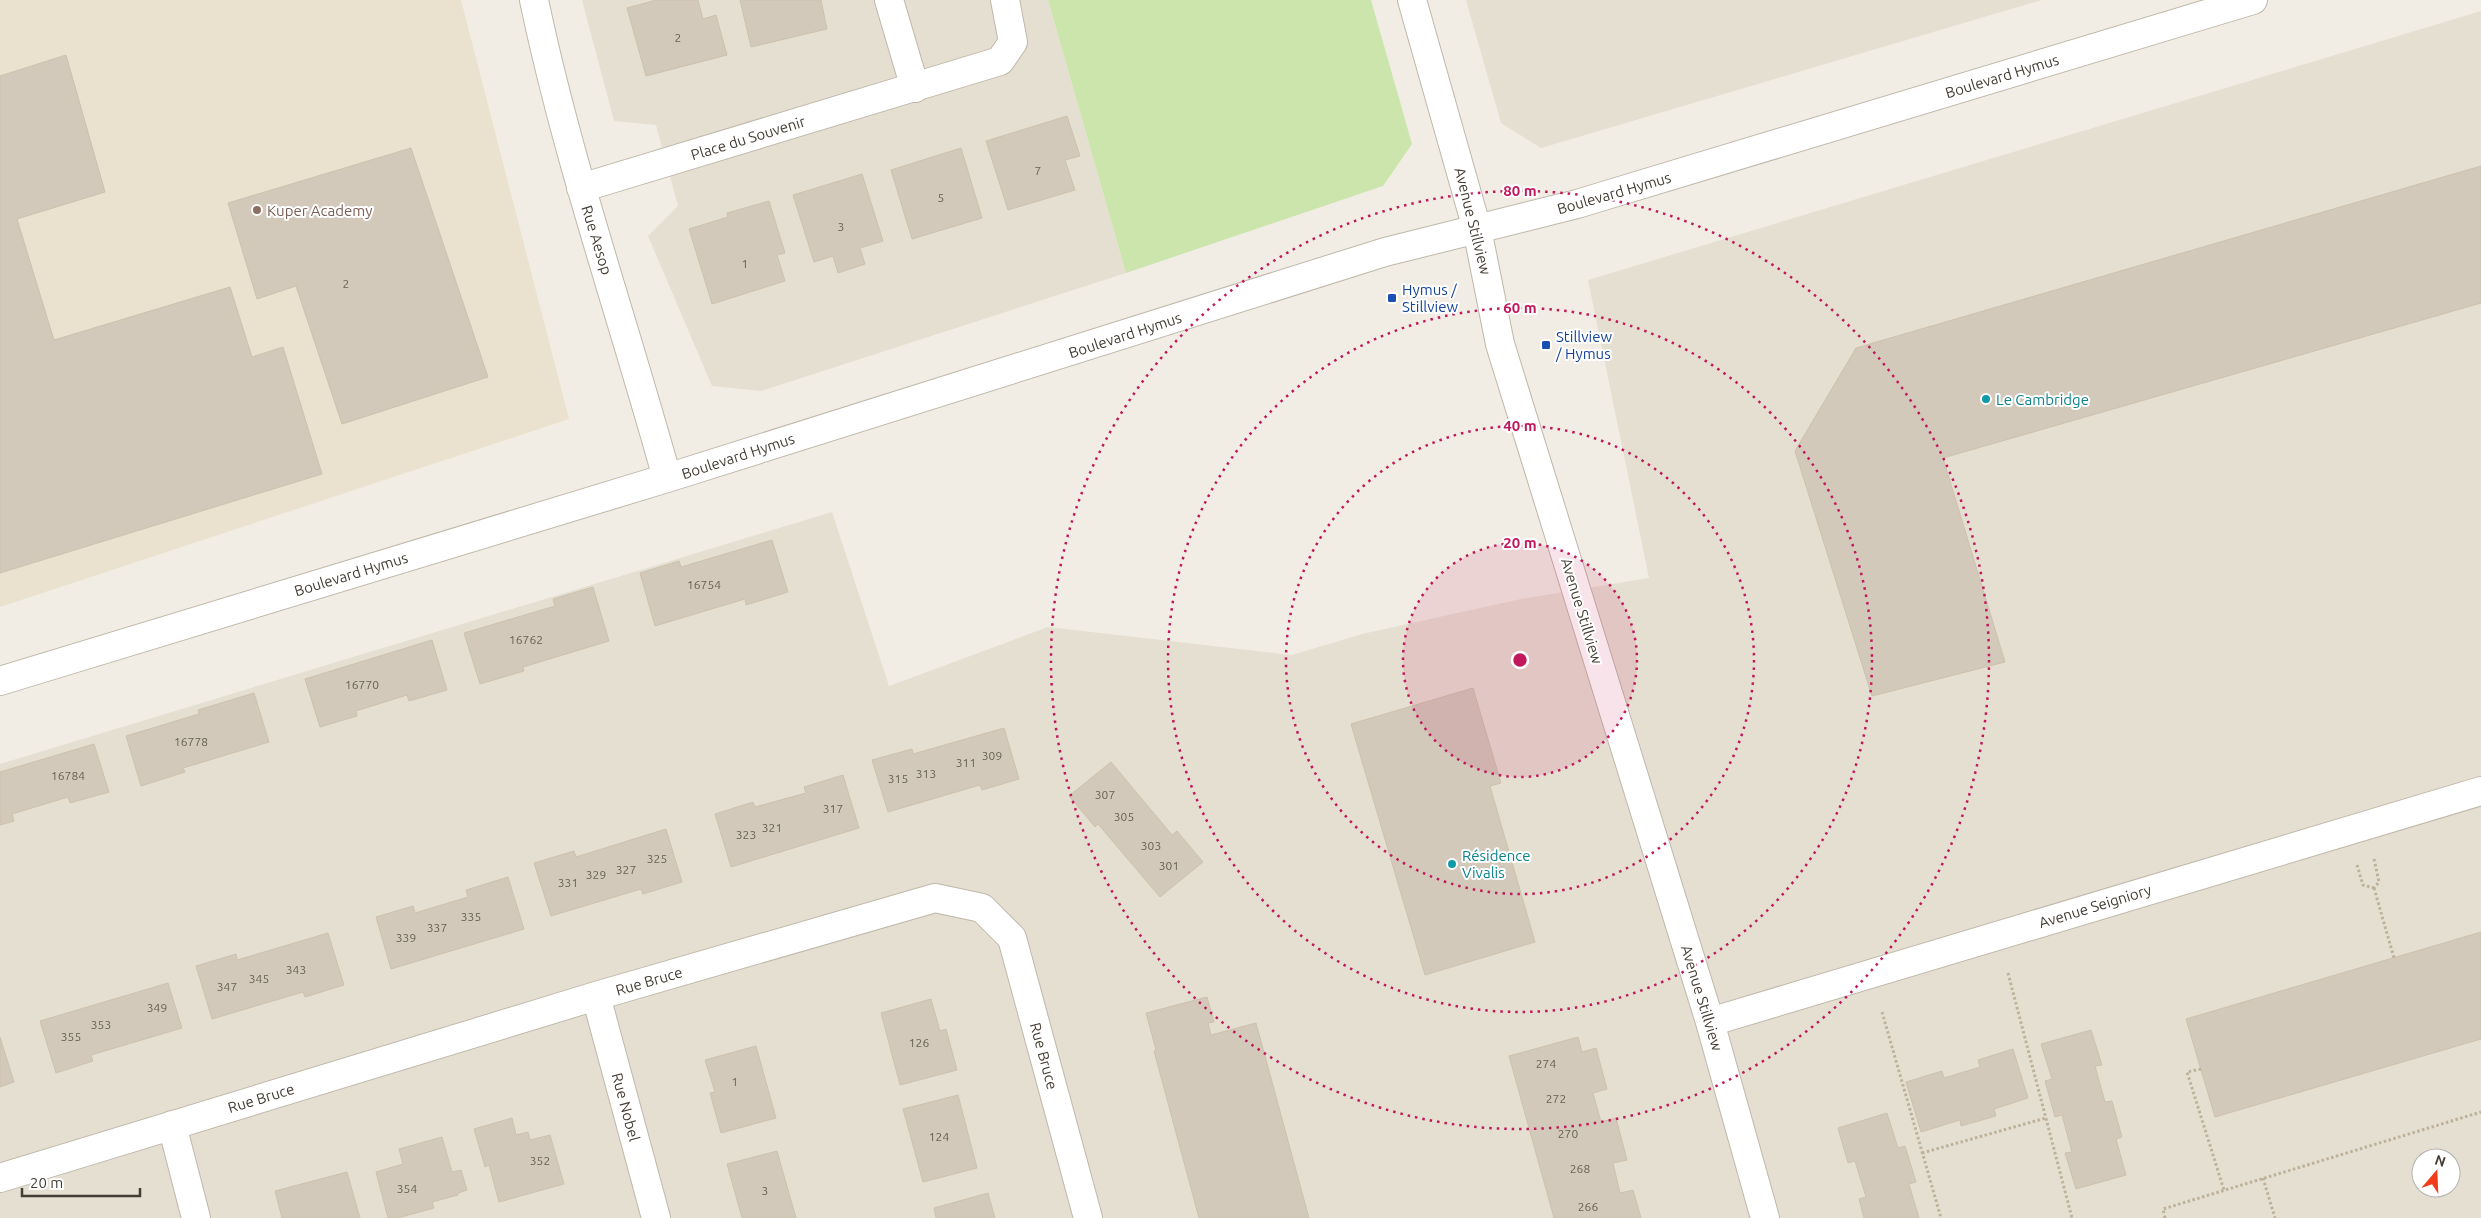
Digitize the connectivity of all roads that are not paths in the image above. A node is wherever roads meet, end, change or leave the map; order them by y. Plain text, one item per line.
1 (534, 0) edge
2 (889, 0) edge
3 (1005, 0) edge
4 (1412, 0) edge
5 (2252, 0) edge
6 (915, 88) junction
7 (581, 188) junction
8 (1477, 229) junction
9 (667, 478) junction
10 (0, 681) edge
11 (2481, 790) edge
12 (596, 996) junction
13 (1710, 1022) junction
14 (172, 1125) junction
15 (0, 1178) edge
16 (196, 1218) edge
17 (656, 1218) edge
18 (1088, 1218) edge
19 (1765, 1218) edge

1 - 7 street, Rue Aesop
2 - 6 street
3 - 6 street, Place du Souvenir
4 - 8 street, Avenue Stillview
5 - 8 street, Boulevard Hymus
6 - 7 street, Place du Souvenir
7 - 9 street, Rue Aesop
8 - 9 street, Boulevard Hymus
8 - 13 street, Avenue Stillview
9 - 10 street, Boulevard Hymus
11 - 13 street, Avenue Seigniory
12 - 14 street, Rue Bruce
12 - 17 street, Rue Nobel
12 - 18 street, Rue Bruce
13 - 19 street, Avenue Stillview
14 - 15 street, Rue Bruce
14 - 16 street

